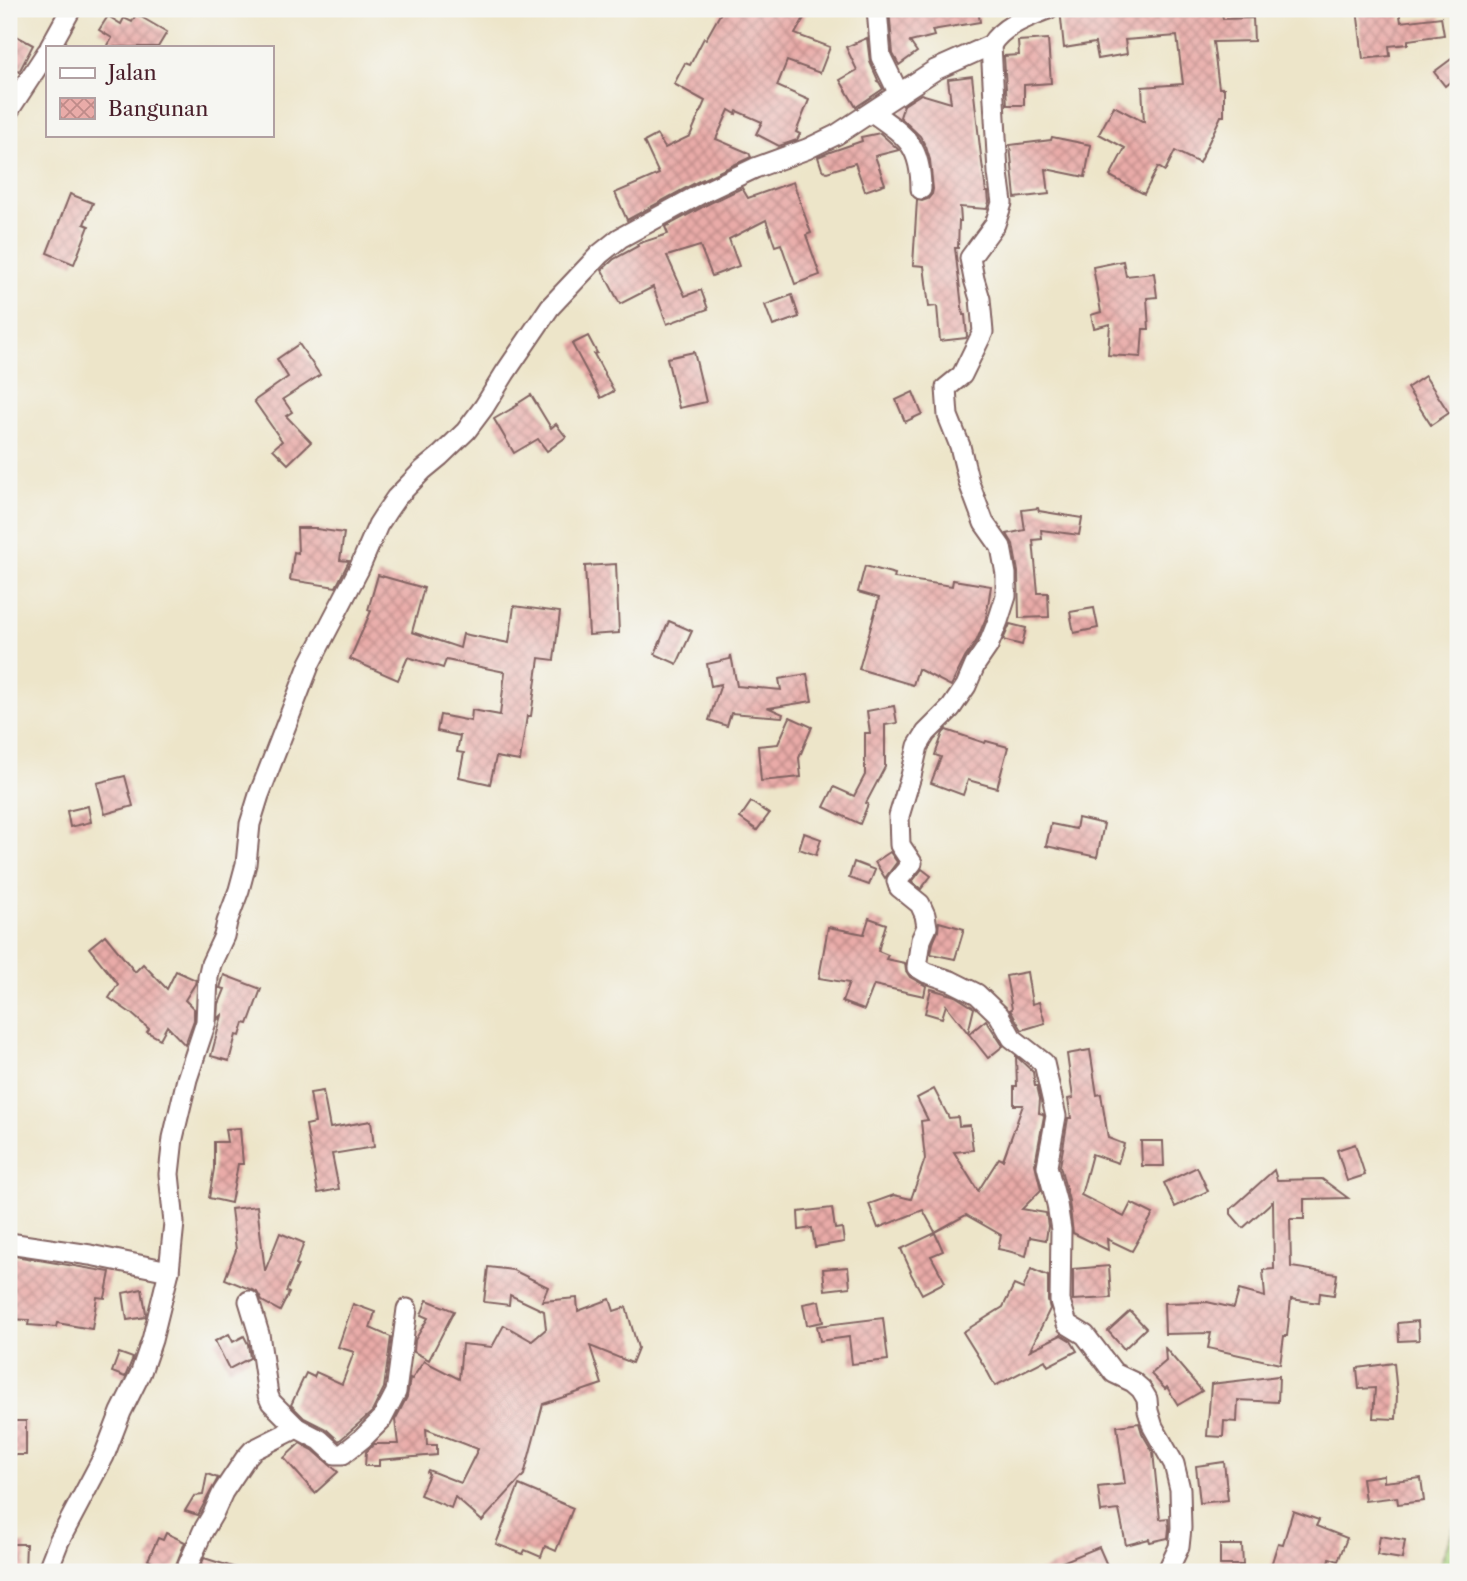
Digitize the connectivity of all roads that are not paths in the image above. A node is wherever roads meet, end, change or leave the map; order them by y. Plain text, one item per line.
1 (71, 9) edge
2 (877, 9) edge
3 (1048, 9) edge
4 (991, 45) junction
5 (51, 46) edge
6 (46, 54) edge
7 (899, 94) junction
8 (9, 110) edge
9 (872, 113) junction
10 (921, 189) dead end
11 (9, 1243) edge
12 (169, 1271) junction
13 (250, 1301) dead end
14 (407, 1309) dead end
15 (297, 1428) junction
16 (49, 1572) edge
17 (185, 1572) edge
18 (1167, 1572) edge

1 - 5 street
2 - 7 street
3 - 4 street
4 - 7 street
4 - 18 street
6 - 8 street
7 - 9 street
9 - 10 street
9 - 12 street
11 - 12 street
12 - 16 street
13 - 15 street
14 - 15 street
15 - 17 street

